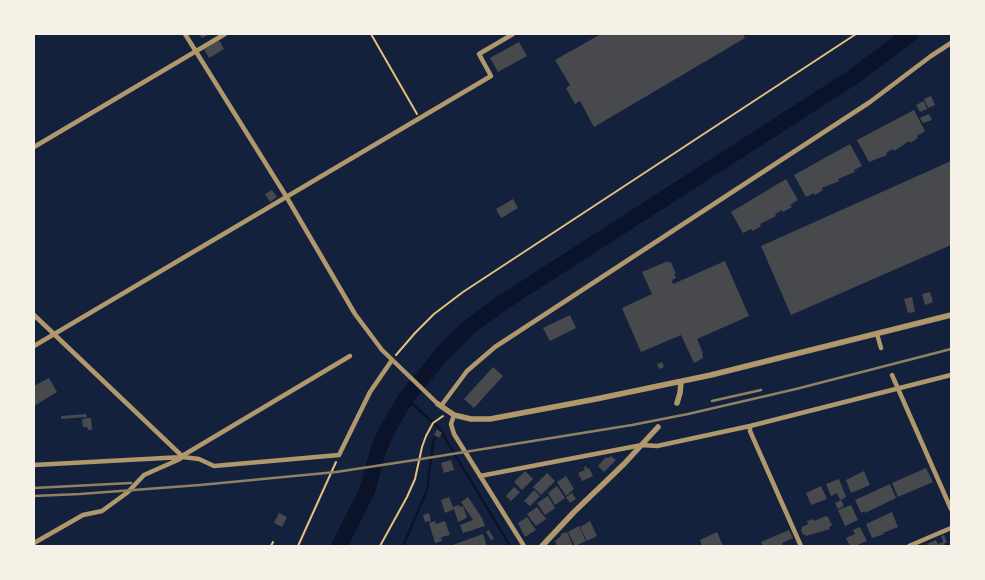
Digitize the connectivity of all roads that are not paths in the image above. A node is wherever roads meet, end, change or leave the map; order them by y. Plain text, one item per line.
1 (186, 34) edge
2 (225, 34) edge
3 (513, 34) edge
4 (951, 43) edge
5 (196, 51) junction
6 (34, 147) edge
7 (286, 196) junction
8 (34, 314) edge
9 (951, 315) edge
10 (54, 334) junction
11 (877, 334) junction
12 (34, 346) edge
13 (881, 348) dead end
14 (350, 356) dead end
15 (392, 360) junction
16 (892, 375) dead end
17 (951, 375) edge
18 (681, 382) junction
19 (897, 388) junction
20 (677, 403) dead end
21 (440, 405) junction
22 (452, 413) junction
23 (750, 426) junction
24 (658, 427) dead end
25 (642, 446) junction
26 (183, 456) junction
27 (34, 465) edge
28 (480, 476) junction
29 (951, 509) edge
30 (951, 528) edge
31 (34, 543) edge
32 (524, 546) edge
33 (542, 546) edge
34 (801, 546) edge
35 (909, 546) edge

1 - 5 street
2 - 5 street
3 - 7 street
4 - 21 street
5 - 6 street
5 - 7 street
7 - 10 street
7 - 15 street
8 - 10 street
9 - 11 street
10 - 12 street
10 - 26 street
11 - 13 street
11 - 18 street
14 - 26 street
15 - 21 street
15 - 26 street
16 - 19 street
17 - 19 street
18 - 20 street
18 - 22 street
19 - 23 street
19 - 29 street
21 - 22 street
22 - 28 street
23 - 25 street
23 - 34 street
24 - 25 street
25 - 28 street
25 - 33 street
26 - 27 street
26 - 31 street
28 - 32 street
30 - 35 street

